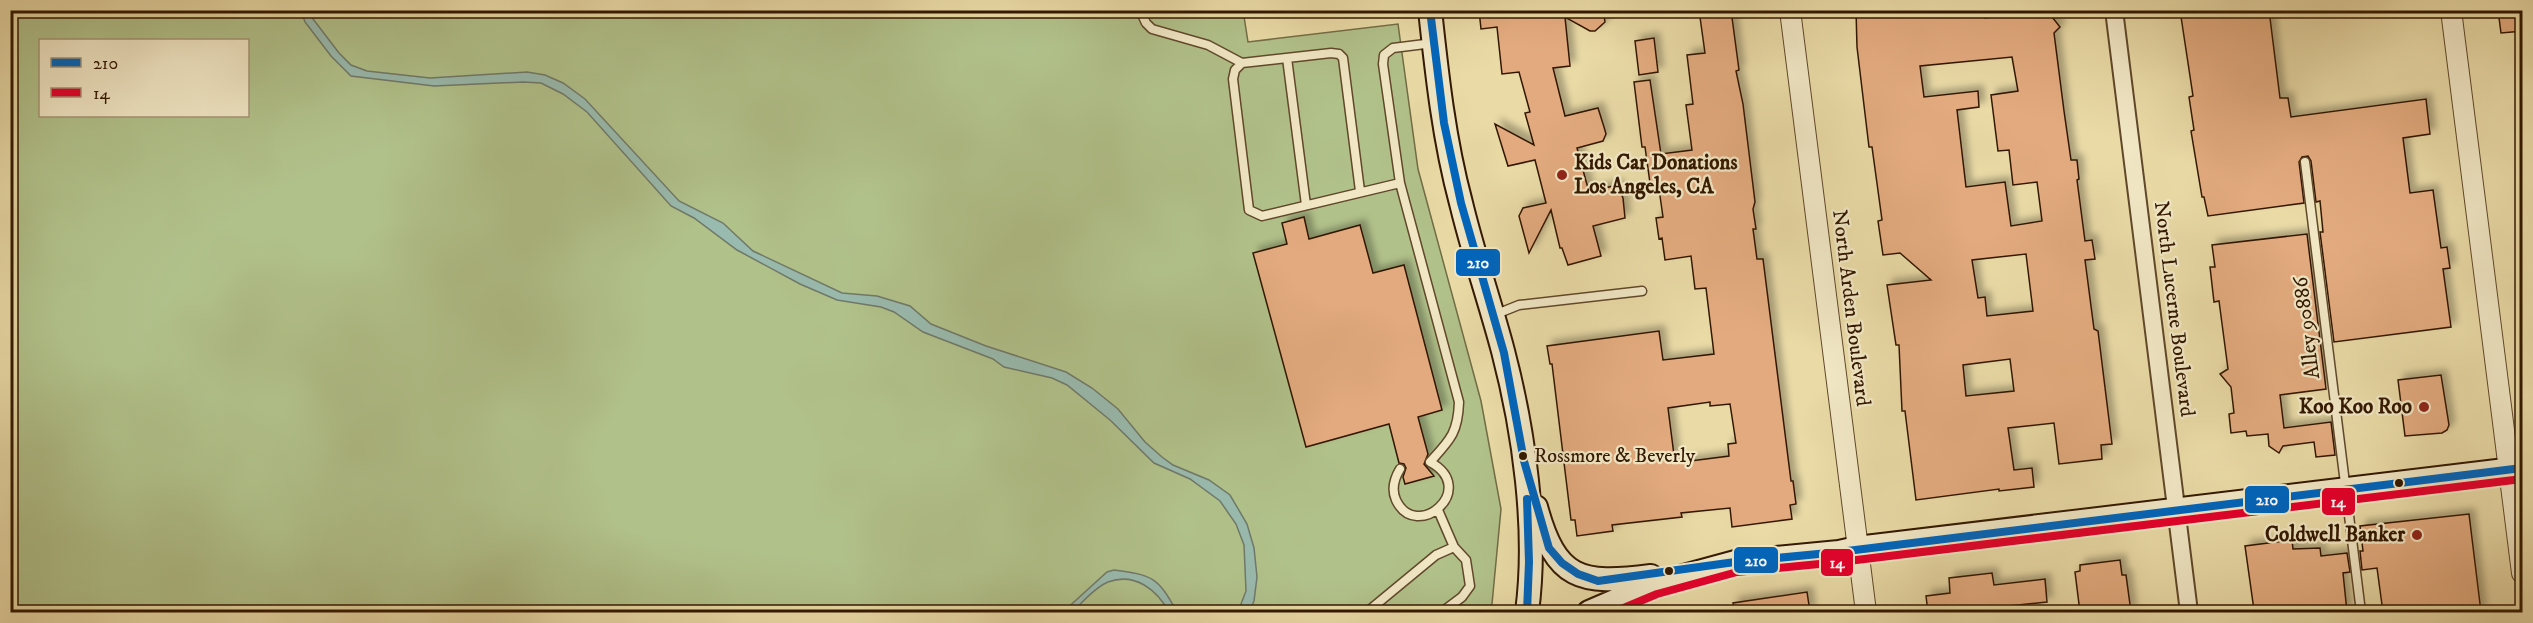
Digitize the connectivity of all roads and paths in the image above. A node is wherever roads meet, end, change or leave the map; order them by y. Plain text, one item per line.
1 (1140, 10) edge
2 (1430, 10) edge
3 (1790, 10) edge
4 (2114, 10) edge
5 (2451, 10) edge
6 (1433, 43) junction
7 (1287, 58) junction
8 (1242, 63) junction
9 (2305, 162) dead end
10 (1400, 183) junction
11 (1360, 191) junction
12 (1306, 205) junction
13 (1642, 291) dead end
14 (1494, 315) junction
15 (1524, 461) junction
16 (1400, 469) dead end
17 (2516, 469) edge
18 (2345, 489) junction
19 (2176, 509) junction
20 (1438, 510) junction
21 (1454, 547) junction
22 (1857, 548) junction
23 (1735, 562) junction
24 (2523, 573) edge
25 (1367, 612) edge
26 (1442, 612) edge
27 (1527, 612) edge
28 (1589, 612) edge
29 (1866, 612) edge
30 (2189, 612) edge
31 (2361, 612) edge

1 - 8 lane
2 - 6 main road
3 - 22 street, North Arden Boulevard
4 - 19 street, North Lucerne Boulevard
5 - 17 street
6 - 10 lane
6 - 14 main road
7 - 8 lane
7 - 11 lane
7 - 12 lane
8 - 12 lane
9 - 18 lane, Alley 90886
10 - 11 lane
10 - 20 lane
11 - 12 lane
13 - 14 lane
14 - 15 main road
15 - 23 main road
15 - 27 main road
16 - 20 lane
17 - 18 main road
17 - 24 street
18 - 19 main road
18 - 31 lane, Alley 90886
19 - 22 main road
19 - 30 street, North Lucerne Boulevard
20 - 21 lane
21 - 25 lane
21 - 26 lane
22 - 23 main road
22 - 29 street, North Arden Boulevard
23 - 28 main road

